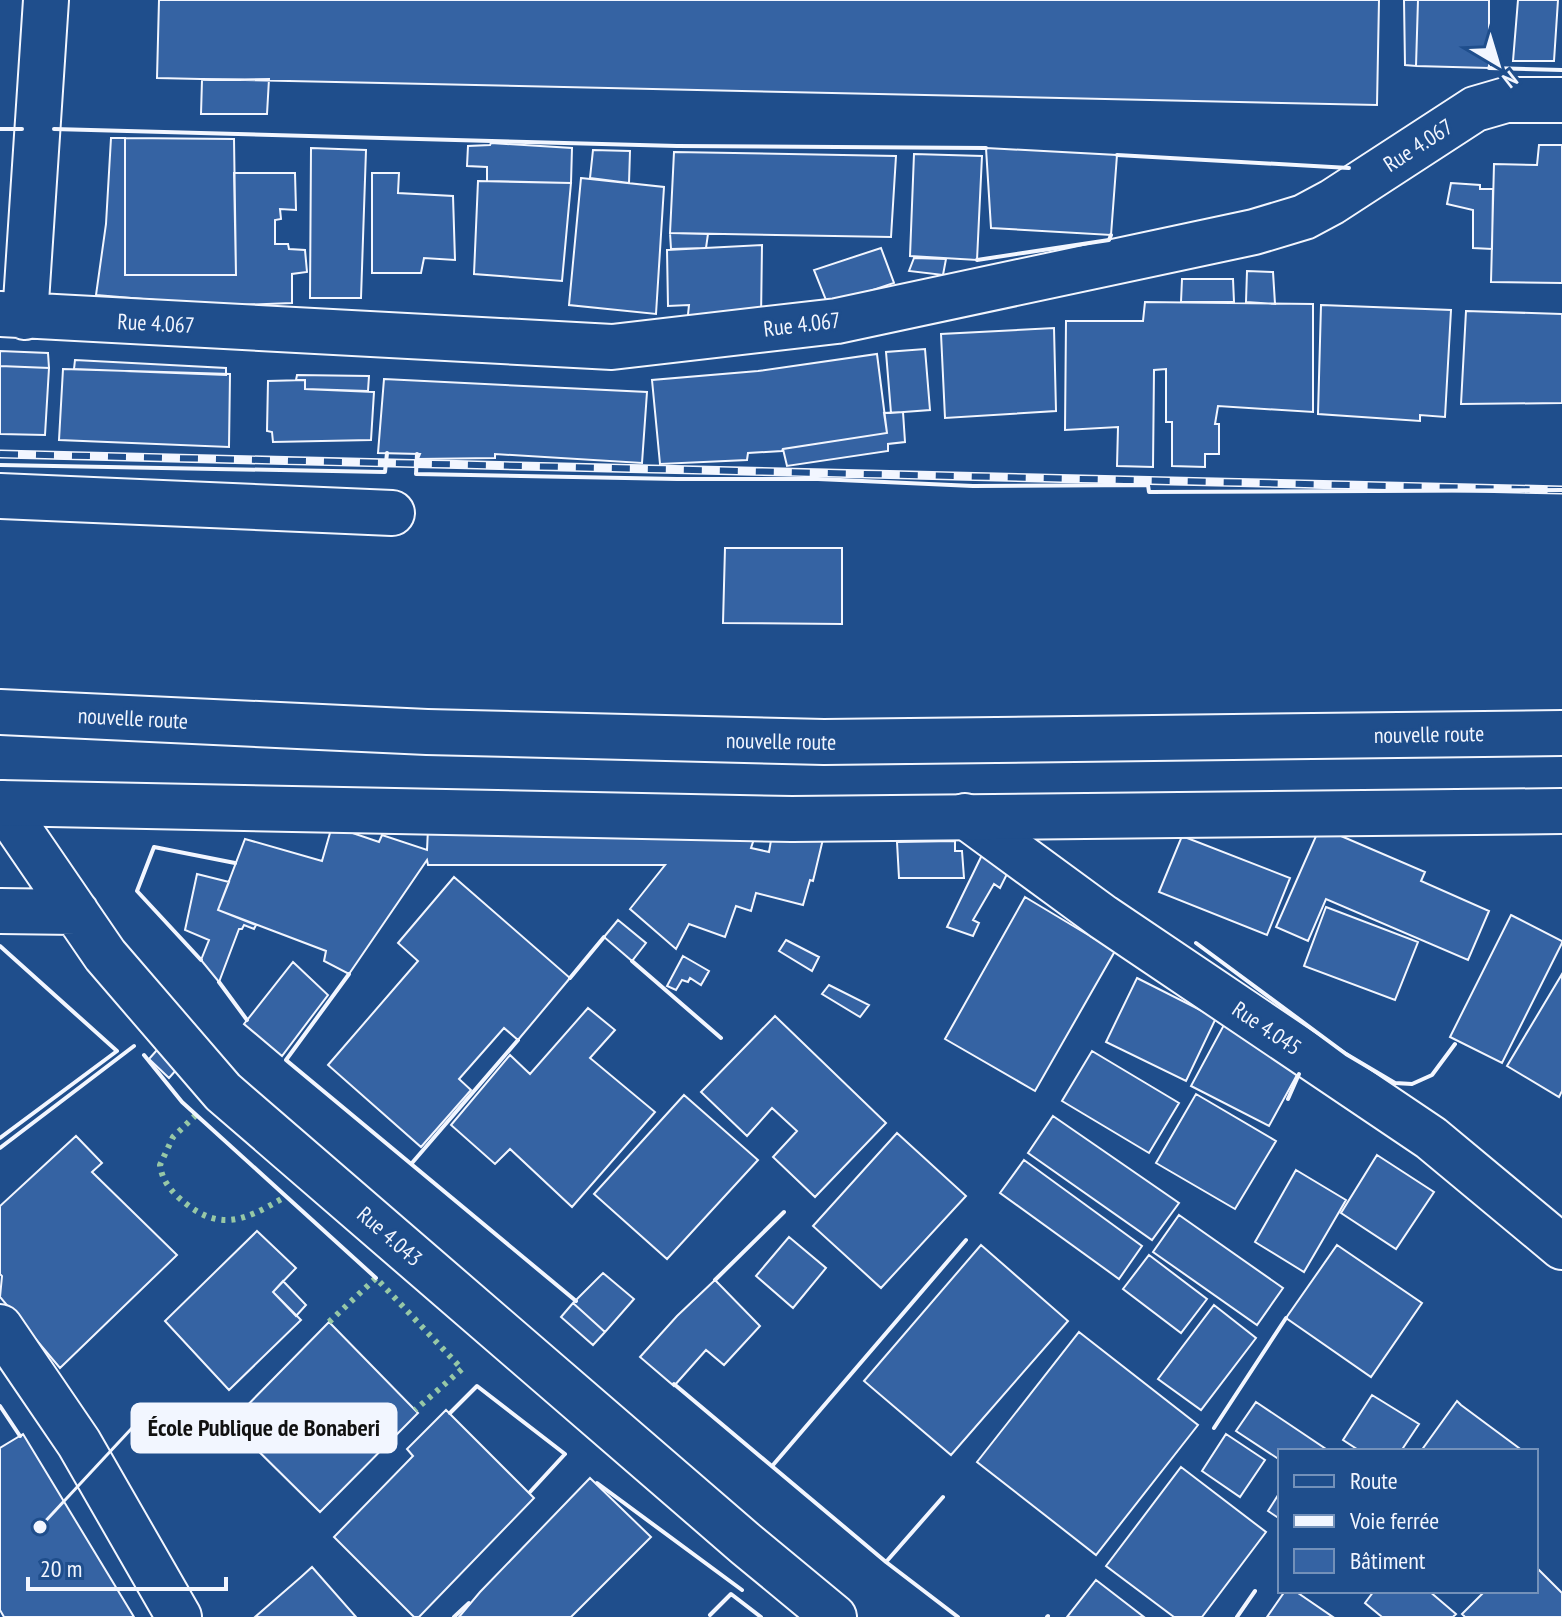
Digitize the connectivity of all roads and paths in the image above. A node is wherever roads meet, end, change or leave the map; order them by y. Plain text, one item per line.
1 (46, 0) edge
2 (1562, 100) edge
3 (13, 315) edge
4 (0, 496) edge
5 (392, 513) dead end
6 (0, 712) edge
7 (1562, 733) edge
8 (1, 803) edge
9 (1562, 811) edge
10 (965, 816) junction
11 (0, 911) edge
12 (76, 912) junction
13 (1562, 1247) edge
14 (0, 1327) edge
15 (179, 1617) edge
16 (834, 1617) edge

1 - 3 main road
2 - 3 main road, Rue 4.067
4 - 5 main road
6 - 7 main road, nouvelle route
8 - 10 main road
8 - 12 main road, Rue 4.043
9 - 10 main road
10 - 13 main road, Rue 4.045
11 - 12 main road
12 - 16 main road, Rue 4.043
14 - 15 main road

